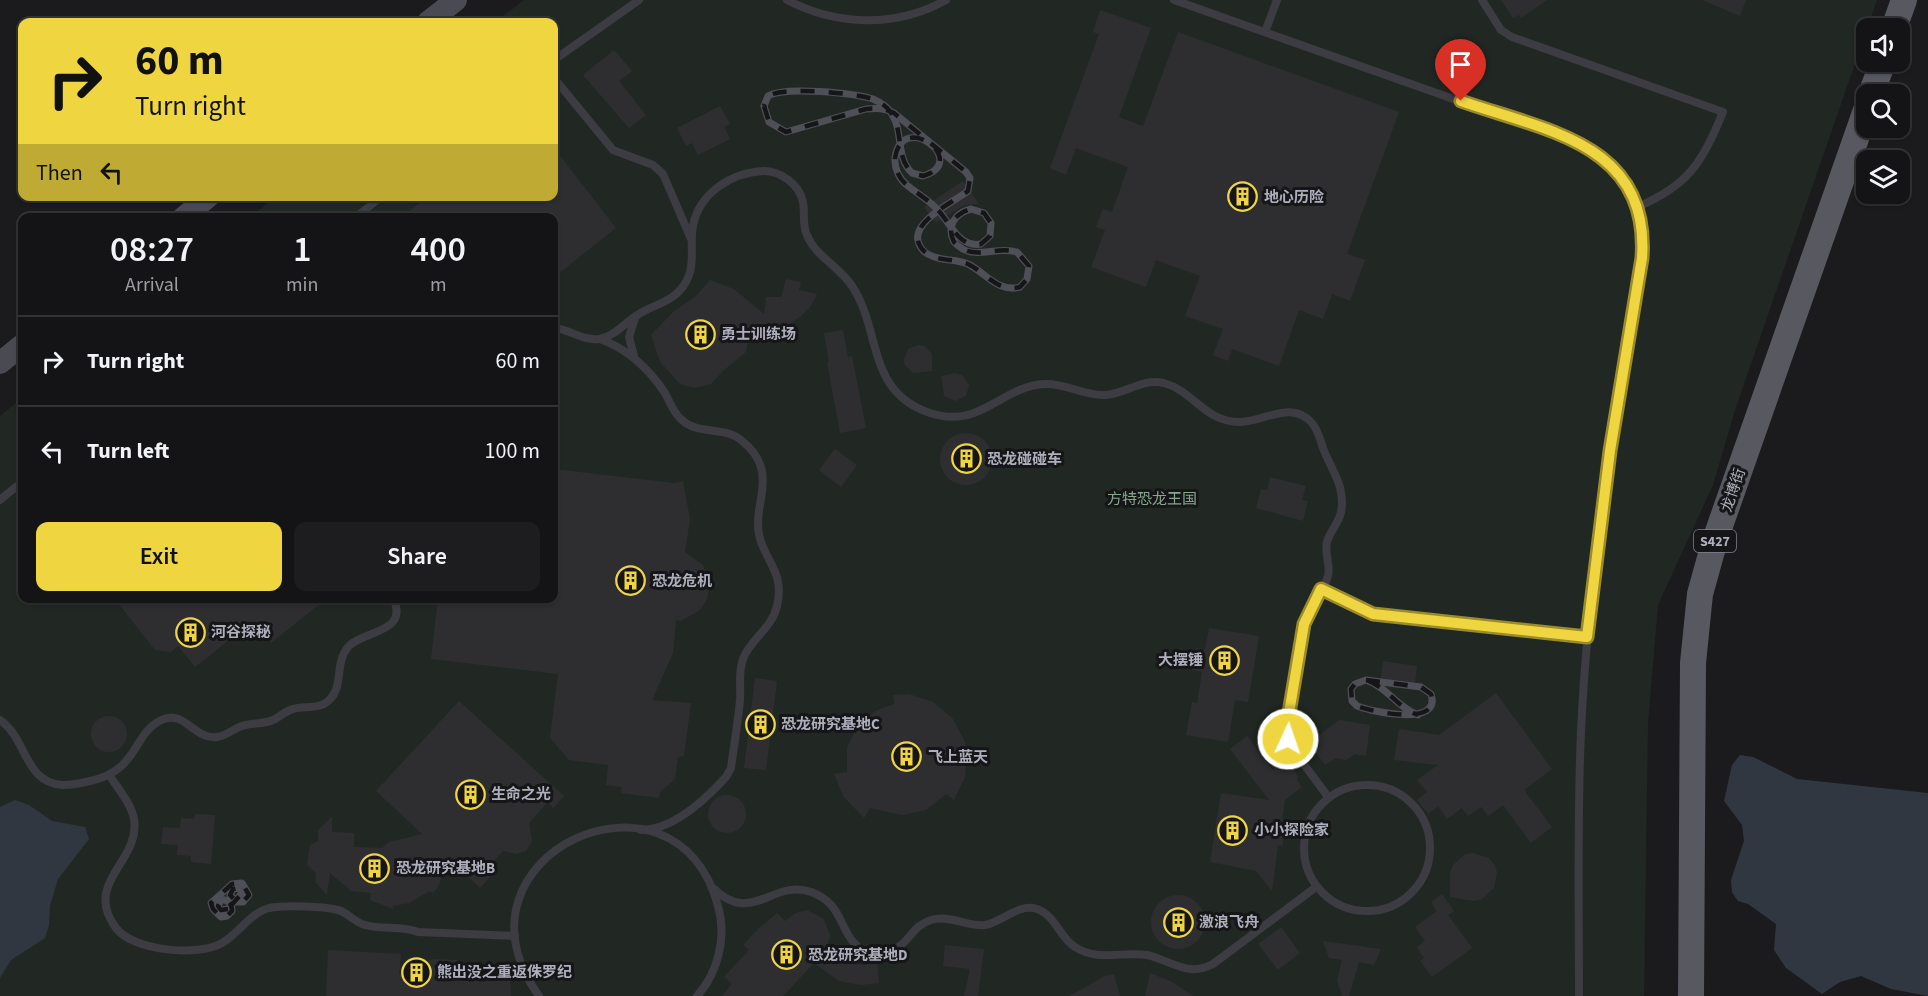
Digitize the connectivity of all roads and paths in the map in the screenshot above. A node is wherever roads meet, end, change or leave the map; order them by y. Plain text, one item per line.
1 (456, 0) edge
2 (639, 0) edge
3 (787, 0) edge
4 (946, 0) edge
5 (1174, 0) edge
6 (1277, 0) edge
7 (1482, 0) edge
8 (1904, 0) edge
9 (433, 18) edge
10 (1898, 18) edge
11 (1265, 32) junction
12 (558, 57) edge
13 (558, 83) edge
14 (1856, 138) edge
15 (203, 201) edge
16 (376, 201) edge
17 (1637, 207) junction
18 (189, 213) edge
19 (361, 213) edge
20 (692, 241) junction
21 (639, 313) junction
22 (558, 328) edge
23 (600, 339) junction
24 (18, 348) edge
25 (636, 360) junction
26 (0, 363) edge
27 (18, 485) edge
28 (0, 500) edge
29 (1321, 589) junction
30 (394, 603) edge
31 (1587, 637) junction
32 (0, 720) edge
33 (110, 776) junction
34 (1329, 798) junction
35 (641, 830) junction
36 (711, 886) junction
37 (1316, 887) junction
38 (515, 936) junction
39 (539, 996) edge
40 (697, 996) edge
41 (1579, 996) edge
42 (1691, 996) edge

1 - 9 main road
2 - 12 lane
3 - 4 lane
5 - 11 lane
6 - 11 lane
7 - 17 lane
8 - 10 main road
11 - 17 lane
13 - 20 lane
14 - 42 main road, 龙博街 / S427
15 - 18 main road
16 - 19 lane
17 - 31 lane
20 - 21 lane
20 - 29 lane
21 - 23 lane
21 - 25 lane
22 - 23 lane
23 - 25 lane
24 - 26 main road
25 - 35 lane
27 - 28 lane
29 - 31 lane
29 - 34 lane
30 - 33 lane
31 - 41 lane
32 - 33 lane
33 - 38 lane
34 - 37 lane
34 - 37 lane
35 - 36 lane
35 - 38 lane
36 - 37 lane
36 - 40 lane
38 - 39 lane

